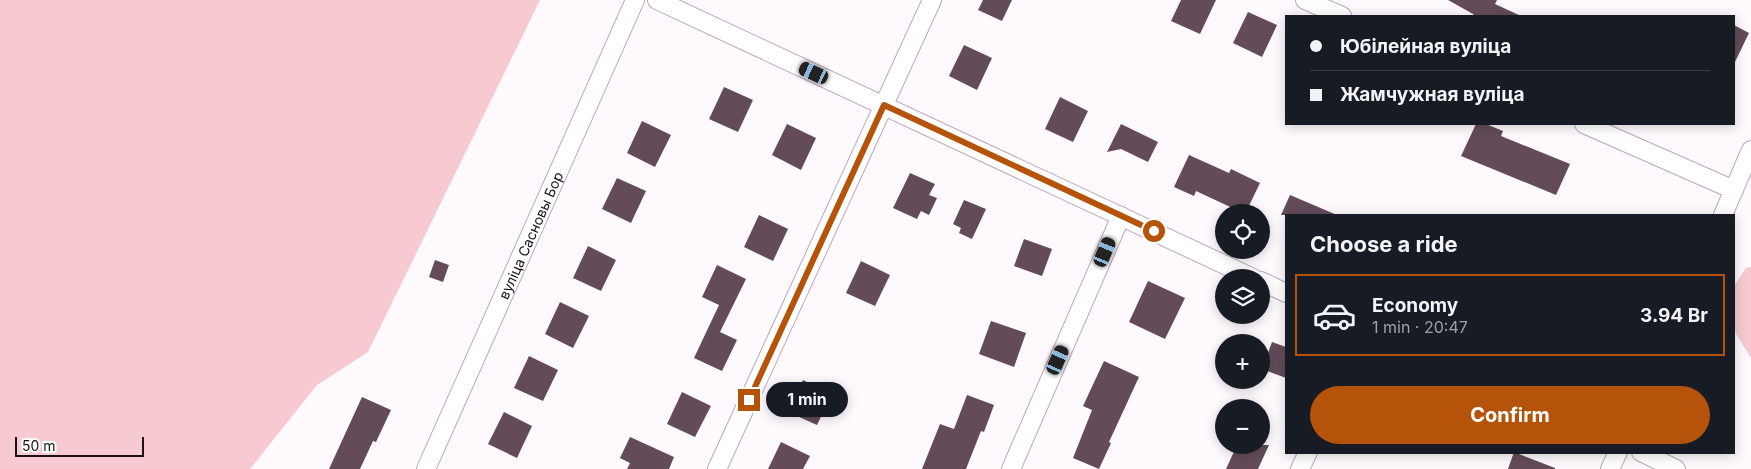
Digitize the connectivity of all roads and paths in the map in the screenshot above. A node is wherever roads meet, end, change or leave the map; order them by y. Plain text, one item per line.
1 (635, 0) edge
2 (657, 0) edge
3 (932, 0) edge
4 (1305, 0) edge
5 (1340, 15) edge
6 (884, 105) junction
7 (1586, 125) edge
8 (1751, 150) edge
9 (1734, 190) junction
10 (1723, 214) edge
11 (1121, 216) junction
12 (1234, 269) edge
13 (1270, 285) edge
14 (1285, 293) edge
15 (1307, 454) edge
16 (1617, 454) edge
17 (1645, 454) edge
18 (426, 469) edge
19 (717, 469) edge
20 (1011, 469) edge
21 (1300, 469) edge
22 (1610, 469) edge
23 (1676, 469) edge

1 - 18 street, вуліца Сасновы Бор
2 - 6 street
3 - 6 street
4 - 5 street
6 - 11 street
6 - 19 street
7 - 9 street
8 - 9 street
9 - 10 street
11 - 12 street
11 - 20 street
13 - 14 street
15 - 21 street
16 - 22 street
17 - 23 street

